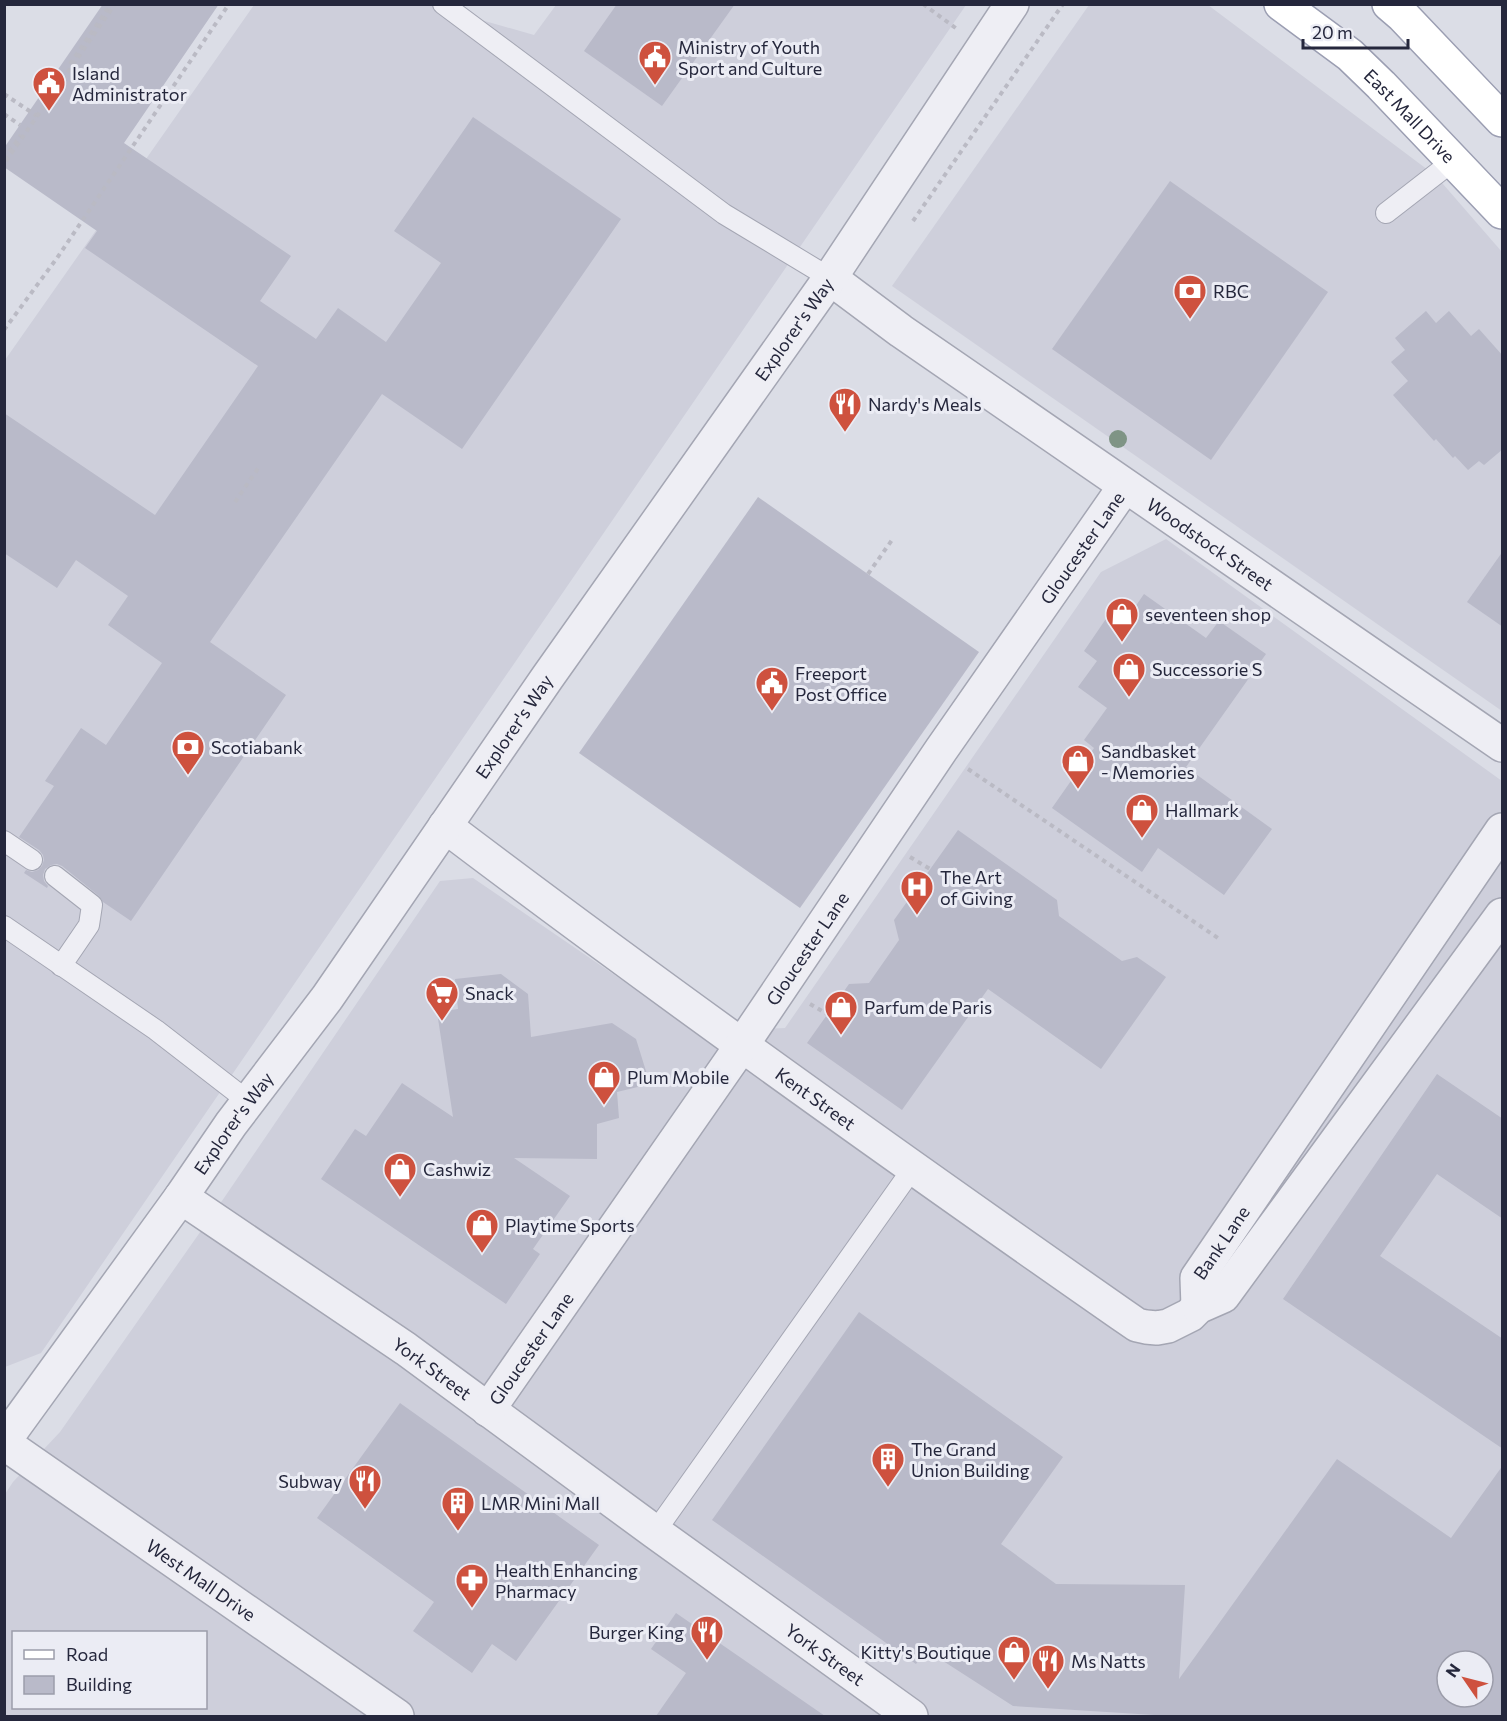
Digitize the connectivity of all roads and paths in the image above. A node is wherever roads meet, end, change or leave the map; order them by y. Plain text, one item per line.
1 (113, 4) edge
2 (229, 4) edge
3 (443, 4) edge
4 (1012, 4) edge
5 (1063, 4) edge
6 (1281, 4) edge
7 (1389, 4) edge
8 (198, 35) dead end
9 (204, 40) junction
10 (4, 94) edge
11 (4, 114) edge
12 (37, 116) junction
13 (1503, 120) edge
14 (20, 125) dead end
15 (5, 160) edge
16 (1453, 161) junction
17 (1503, 212) edge
18 (1386, 213) dead end
19 (906, 230) dead end
20 (830, 278) junction
21 (4, 330) edge
22 (260, 467) dead end
23 (1125, 486) junction
24 (235, 502) dead end
25 (892, 540) dead end
26 (868, 574) dead end
27 (1503, 745) edge
28 (941, 750) junction
29 (445, 826) junction
30 (1503, 830) edge
31 (4, 841) edge
32 (32, 860) dead end
33 (55, 876) dead end
34 (1503, 915) edge
35 (4, 926) edge
36 (1218, 938) dead end
37 (62, 966) junction
38 (741, 1045) junction
39 (249, 1102) junction
40 (913, 1168) junction
41 (181, 1197) junction
42 (1198, 1307) junction
43 (488, 1410) junction
44 (4, 1442) edge
45 (655, 1532) junction
46 (890, 1711) edge
47 (397, 1716) edge

1 - 12 path
1 - 15 path
2 - 9 path
3 - 20 lane
4 - 20 street, Explorer's Way
5 - 19 path
6 - 16 main road, East Mall Drive
7 - 13 main road
8 - 9 path
9 - 21 path
10 - 12 path
11 - 14 path
12 - 15 path
16 - 17 main road, East Mall Drive
16 - 18 lane
20 - 23 street, Woodstock Street
20 - 29 street, Explorer's Way
22 - 24 path
23 - 27 street, Woodstock Street
23 - 28 street, Gloucester Lane
25 - 26 path
28 - 36 path
28 - 38 street, Gloucester Lane
29 - 38 street, Kent Street
29 - 39 street, Explorer's Way
30 - 42 street, Bank Lane
31 - 32 lane
33 - 37 lane
34 - 42 street, Bank Lane
35 - 37 lane
37 - 39 lane
38 - 40 street, Kent Street
38 - 43 street, Gloucester Lane
39 - 41 street, Explorer's Way
40 - 42 street, Kent Street
40 - 45 lane
41 - 43 street, York Street
41 - 44 street, Explorer's Way
43 - 45 street, York Street
44 - 47 street, West Mall Drive
45 - 46 street, York Street

